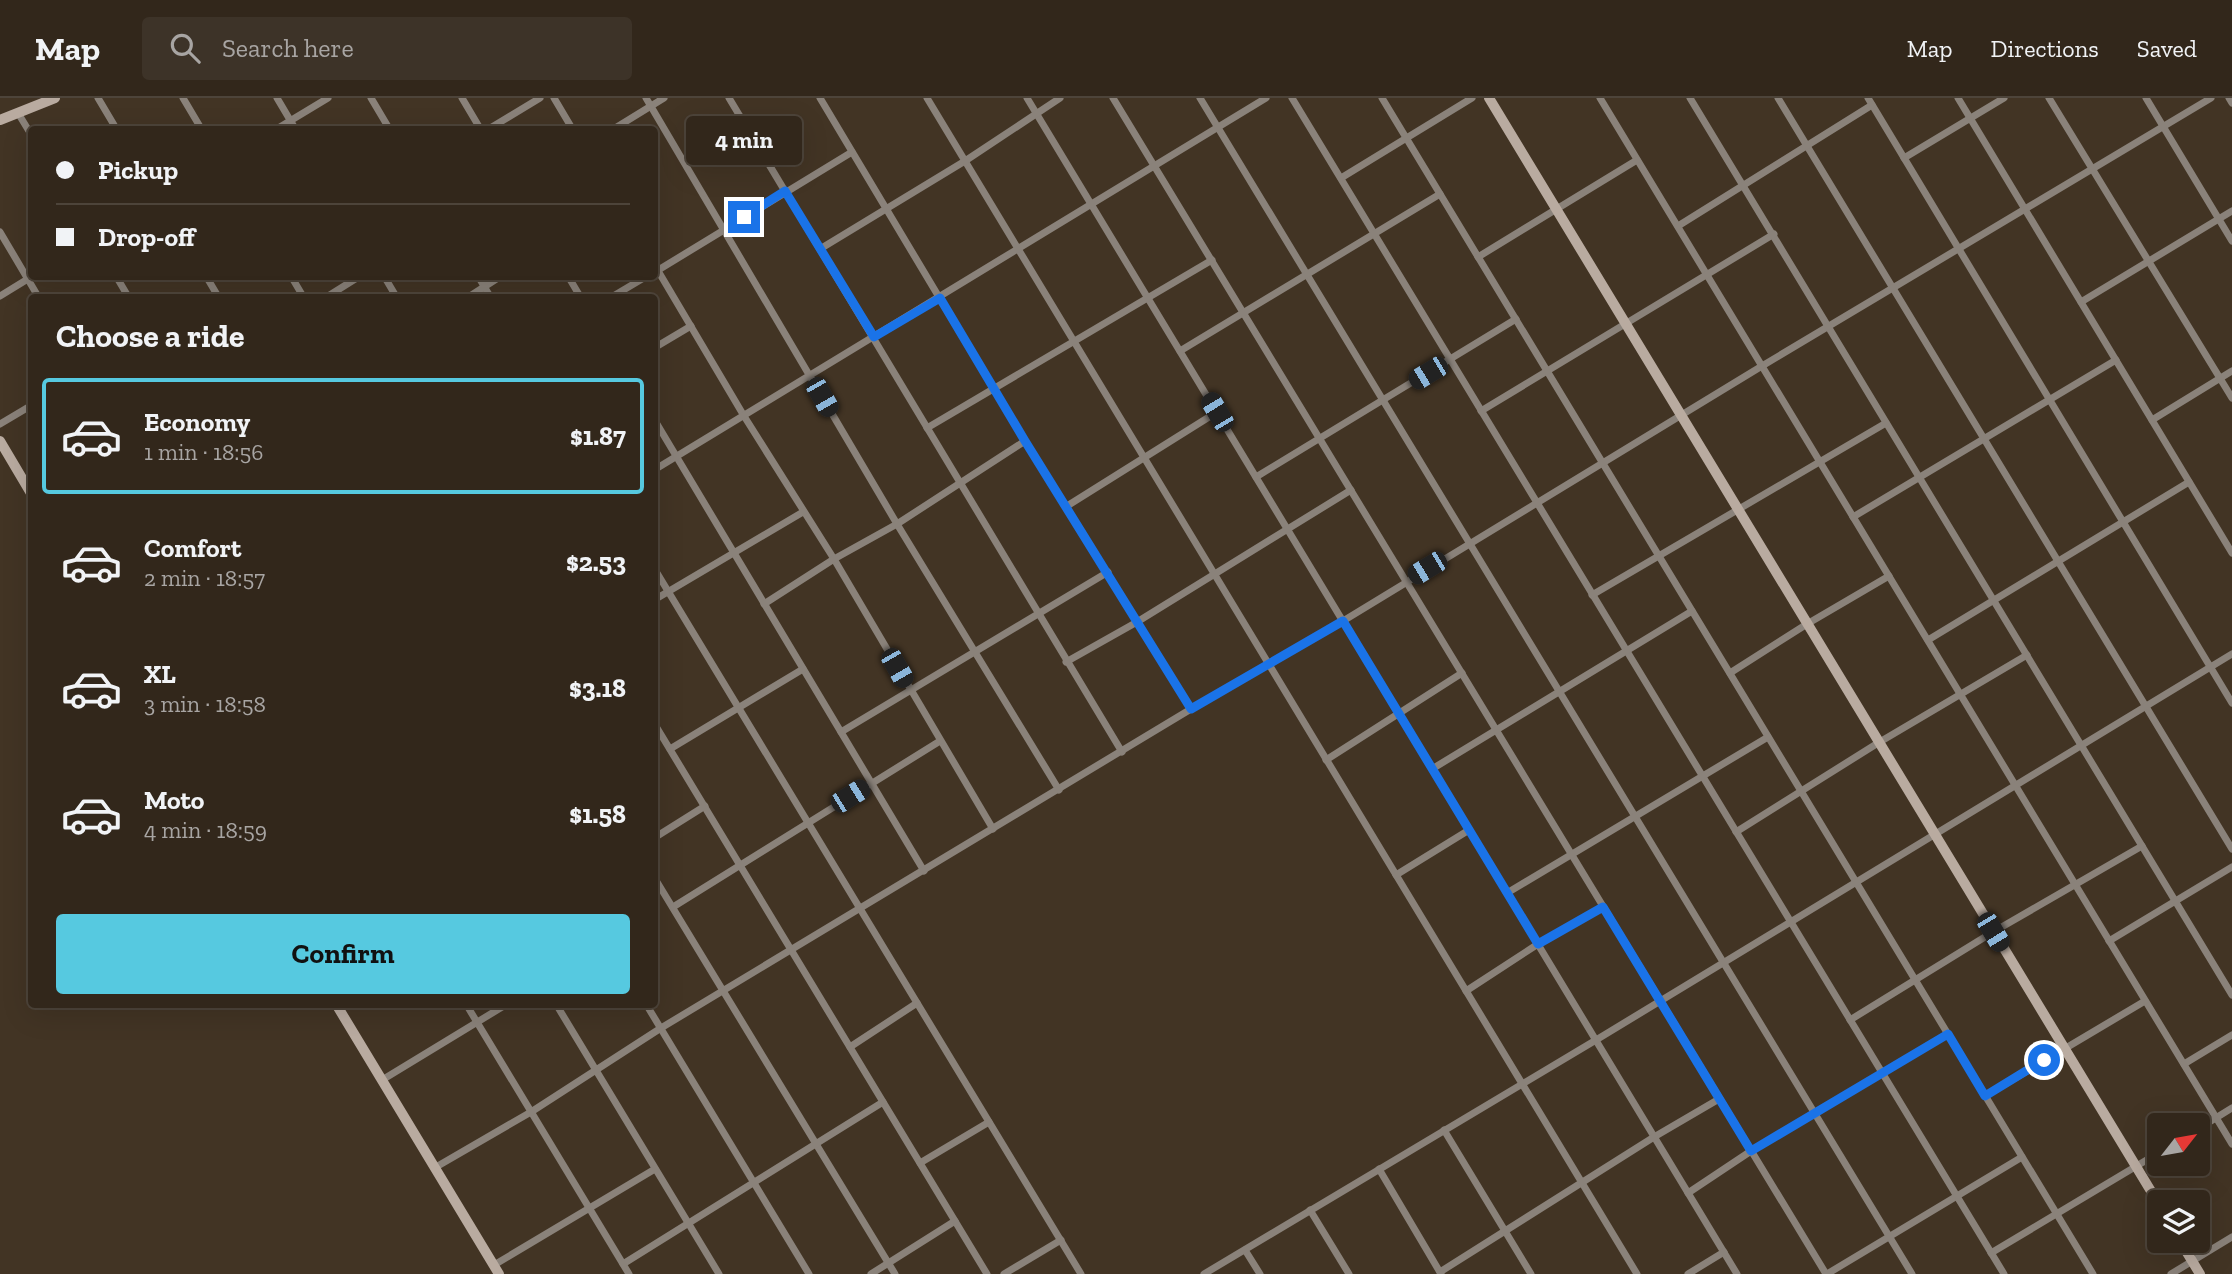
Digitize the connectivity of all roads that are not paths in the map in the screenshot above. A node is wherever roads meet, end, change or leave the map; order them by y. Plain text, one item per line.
1 (55, 98) edge
2 (98, 98) edge
3 (183, 98) edge
4 (277, 98) edge
5 (328, 98) edge
6 (370, 98) edge
7 (462, 98) edge
8 (540, 98) edge
9 (554, 98) edge
10 (646, 98) edge
11 (664, 98) edge
12 (729, 98) edge
13 (820, 98) edge
14 (927, 98) edge
15 (1027, 98) edge
16 (1060, 98) edge
17 (1113, 98) edge
18 (1200, 98) edge
19 (1266, 98) edge
20 (1292, 98) edge
21 (1382, 98) edge
22 (1472, 98) edge
23 (1489, 98) edge
24 (1601, 98) edge
25 (1690, 98) edge
26 (1778, 98) edge
27 (1958, 98) edge
28 (2004, 98) edge
29 (2049, 98) edge
30 (2146, 98) edge
31 (2211, 98) edge
32 (2229, 98) edge
33 (1870, 101) edge
34 (2232, 103) edge
35 (651, 106) junction
36 (18, 113) junction
37 (1036, 113) junction
38 (1970, 118) junction
39 (0, 120) edge
40 (290, 120) junction
41 (115, 126) edge
42 (200, 126) edge
43 (281, 126) edge
44 (294, 126) edge
45 (388, 126) edge
46 (479, 126) edge
47 (494, 126) edge
48 (571, 126) edge
49 (618, 126) edge
50 (1218, 127) junction
51 (2163, 127) junction
52 (28, 129) edge
53 (1407, 139) junction
54 (1807, 145) junction
55 (852, 152) junction
56 (1904, 158) junction
57 (1637, 160) junction
58 (965, 161) junction
59 (1154, 165) junction
60 (2092, 169) junction
61 (1341, 178) junction
62 (1743, 184) junction
63 (785, 191) junction
64 (1440, 194) junction
65 (1091, 205) junction
66 (886, 209) junction
67 (1556, 209) junction
68 (2025, 210) junction
69 (2232, 211) edge
70 (2219, 219) junction
71 (1678, 226) junction
72 (724, 230) junction
73 (0, 232) edge
74 (1374, 233) junction
75 (1774, 234) junction
76 (2232, 240) edge
77 (1017, 248) junction
78 (820, 249) junction
79 (1959, 249) junction
80 (1479, 257) junction
81 (1212, 260) junction
82 (2149, 263) junction
83 (658, 268) edge
84 (658, 272) edge
85 (1306, 273) junction
86 (28, 275) edge
87 (1707, 275) junction
88 (28, 279) edge
89 (354, 280) edge
90 (480, 280) edge
91 (494, 280) edge
92 (640, 280) edge
93 (484, 286) junction
94 (1893, 289) junction
95 (331, 294) edge
96 (473, 294) edge
97 (489, 294) edge
98 (617, 294) edge
99 (0, 296) edge
100 (940, 298) junction
101 (1149, 299) junction
102 (2081, 302) junction
103 (1243, 313) junction
104 (1516, 319) junction
105 (1625, 324) junction
106 (691, 326) junction
107 (1829, 327) junction
108 (874, 337) junction
109 (1074, 343) junction
110 (658, 346) edge
111 (1180, 351) junction
112 (1450, 359) junction
113 (2116, 360) junction
114 (1762, 366) junction
115 (1547, 370) junction
116 (2232, 371) edge
117 (810, 376) junction
118 (2220, 379) junction
119 (995, 388) junction
120 (2232, 398) edge
121 (1383, 400) junction
122 (2050, 400) junction
123 (28, 407) edge
124 (1481, 411) junction
125 (1217, 412) junction
126 (744, 416) junction
127 (1681, 416) junction
128 (2152, 420) junction
129 (1886, 423) junction
130 (0, 424) edge
131 (658, 425) edge
132 (927, 428) junction
133 (1320, 438) junction
134 (1984, 440) junction
135 (0, 441) edge
136 (1025, 441) junction
137 (678, 456) junction
138 (1144, 459) junction
139 (1819, 461) junction
140 (1603, 463) junction
141 (658, 468) edge
142 (1256, 477) junction
143 (1920, 478) junction
144 (2189, 482) junction
145 (961, 484) junction
146 (28, 488) edge
147 (1351, 490) junction
148 (1537, 503) junction
149 (1067, 506) junction
150 (1737, 509) junction
151 (803, 512) junction
152 (1853, 517) junction
153 (2123, 522) junction
154 (897, 524) junction
155 (1287, 529) junction
156 (2232, 534) edge
157 (2223, 539) junction
158 (1470, 543) junction
159 (734, 553) junction
160 (2232, 553) edge
161 (1658, 554) junction
162 (834, 559) junction
163 (2058, 561) junction
164 (1108, 572) junction
165 (1214, 573) junction
166 (658, 575) edge
167 (1889, 576) junction
168 (1406, 581) junction
169 (668, 591) junction
170 (1592, 594) junction
171 (658, 597) edge
172 (1994, 600) junction
173 (764, 604) junction
174 (1692, 611) junction
175 (1038, 613) junction
176 (1137, 621) junction
177 (1343, 621) junction
178 (1807, 624) junction
179 (1928, 640) junction
180 (976, 650) junction
181 (1626, 651) junction
182 (2232, 654) edge
183 (2027, 655) junction
184 (1066, 662) junction
185 (1268, 664) junction
186 (2211, 667) junction
187 (803, 669) junction
188 (1462, 673) junction
189 (1730, 673) junction
190 (910, 690) junction
191 (1559, 691) junction
192 (1960, 694) junction
193 (2232, 702) edge
194 (2146, 706) junction
195 (739, 707) junction
196 (1191, 709) junction
197 (1398, 712) junction
198 (658, 730) edge
199 (1496, 730) junction
200 (841, 732) junction
201 (1768, 737) junction
202 (940, 741) junction
203 (1878, 743) junction
204 (2081, 745) junction
205 (670, 749) junction
206 (1122, 752) junction
207 (1326, 760) junction
208 (1432, 769) junction
209 (1702, 776) junction
210 (871, 783) junction
211 (2015, 785) junction
212 (1059, 790) junction
213 (1801, 791) junction
214 (705, 806) junction
215 (1636, 817) junction
216 (808, 822) junction
217 (993, 829) junction
218 (1469, 830) junction
219 (1736, 832) junction
220 (658, 835) edge
221 (1933, 835) junction
222 (2142, 846) junction
223 (2232, 849) edge
224 (1572, 855) junction
225 (740, 865) junction
226 (2232, 867) edge
227 (923, 871) junction
228 (1396, 875) junction
229 (658, 883) edge
230 (1856, 883) junction
231 (2075, 884) junction
232 (1507, 893) junction
233 (2175, 901) junction
234 (673, 907) junction
235 (1603, 907) junction
236 (860, 909) junction
237 (1790, 922) junction
238 (1993, 932) junction
239 (2109, 941) junction
240 (1538, 944) junction
241 (792, 950) junction
242 (1724, 962) junction
243 (1915, 980) junction
244 (723, 991) junction
245 (1466, 991) junction
246 (2232, 995) edge
247 (1660, 1000) junction
248 (2145, 1000) junction
249 (917, 1003) junction
250 (338, 1008) edge
251 (468, 1008) edge
252 (501, 1008) edge
253 (558, 1008) edge
254 (648, 1008) edge
255 (1850, 1020) junction
256 (477, 1023) junction
257 (661, 1028) junction
258 (1948, 1034) junction
259 (2232, 1035) edge
260 (1596, 1040) junction
261 (850, 1047) junction
262 (2063, 1047) junction
263 (2184, 1064) junction
264 (596, 1071) junction
265 (1882, 1073) junction
266 (382, 1080) junction
267 (1522, 1084) junction
268 (1985, 1096) junction
269 (1719, 1098) junction
270 (883, 1102) junction
271 (2232, 1108) edge
272 (531, 1112) junction
273 (1815, 1113) junction
274 (2216, 1118) junction
275 (989, 1122) junction
276 (2210, 1122) edge
277 (1444, 1130) junction
278 (1654, 1137) junction
279 (816, 1144) junction
280 (2232, 1144) edge
281 (1751, 1151) junction
282 (2022, 1157) junction
283 (2147, 1160) edge
284 (920, 1163) junction
285 (2136, 1166) junction
286 (436, 1167) junction
287 (655, 1169) junction
288 (1379, 1169) junction
289 (754, 1182) junction
290 (1582, 1183) junction
291 (2150, 1190) edge
292 (1688, 1193) junction
293 (1956, 1196) junction
294 (589, 1208) junction
295 (1310, 1210) junction
296 (2056, 1214) junction
297 (956, 1221) junction
298 (688, 1223) junction
299 (1505, 1231) junction
300 (1890, 1236) junction
301 (2232, 1237) edge
302 (1061, 1240) junction
303 (1245, 1250) junction
304 (1724, 1252) junction
305 (1991, 1253) junction
306 (2187, 1253) edge
307 (2192, 1261) junction
308 (888, 1263) junction
309 (622, 1264) junction
310 (496, 1269) edge
311 (1441, 1273) edge
312 (629, 1274) edge
313 (719, 1274) edge
314 (809, 1274) edge
315 (871, 1274) edge
316 (895, 1274) edge
317 (987, 1274) edge
318 (1004, 1274) edge
319 (1081, 1274) edge
320 (1204, 1274) edge
321 (1260, 1274) edge
322 (1349, 1274) edge
323 (1531, 1274) edge
324 (1637, 1274) edge
325 (1688, 1274) edge
326 (1737, 1274) edge
327 (1826, 1274) edge
328 (1913, 1274) edge
329 (2004, 1274) edge
330 (2093, 1274) edge
331 (2171, 1274) edge
332 (2200, 1274) edge

1 - 36 street
2 - 41 street
3 - 42 street
4 - 40 street
5 - 40 street
6 - 45 street
7 - 46 street
8 - 47 street
9 - 48 street
10 - 35 street
11 - 35 street
12 - 63 street
13 - 55 street
14 - 58 street
15 - 37 street
16 - 37 street
17 - 59 street
18 - 50 street
19 - 50 street
20 - 61 street
21 - 53 street
22 - 53 street
23 - 67 street
24 - 57 street
25 - 62 street
26 - 54 street
27 - 38 street
28 - 38 street
29 - 60 street
30 - 51 street
31 - 51 street
32 - 34 street
33 - 54 street
33 - 56 street
35 - 49 street
35 - 72 street
36 - 39 street
36 - 52 street
37 - 58 street
37 - 65 street
38 - 56 street
38 - 68 street
40 - 43 street
40 - 44 street
50 - 59 street
50 - 85 street
51 - 60 street
51 - 70 street
53 - 61 street
53 - 64 street
54 - 62 street
54 - 94 street
55 - 63 street
55 - 66 street
56 - 79 street
57 - 67 street
57 - 71 street
58 - 66 street
58 - 77 street
59 - 65 street
59 - 81 street
60 - 68 street
60 - 82 street
61 - 74 street
62 - 71 street
62 - 75 street
63 - 72 street
63 - 78 street
64 - 74 street
64 - 80 street
65 - 77 street
65 - 101 street
66 - 78 street
66 - 100 street
67 - 80 street
67 - 105 street
68 - 79 street
68 - 102 street
69 - 70 street
70 - 76 street
70 - 82 street
71 - 87 street
72 - 83 street
72 - 117 street
73 - 86 street
74 - 85 street
74 - 112 street
75 - 87 street
75 - 107 street
77 - 100 street
77 - 109 street
78 - 108 street
79 - 94 street
79 - 122 street
80 - 104 street
81 - 101 street
81 - 103 street
82 - 102 street
82 - 118 street
84 - 106 street
85 - 103 street
85 - 121 street
87 - 105 street
87 - 114 street
88 - 99 street
89 - 95 street
90 - 93 street
91 - 93 street
92 - 98 street
93 - 96 street
93 - 97 street
94 - 107 street
94 - 134 street
100 - 108 street
100 - 119 street
101 - 109 street
101 - 111 street
102 - 113 street
103 - 111 street
103 - 133 street
104 - 112 street
104 - 115 street
105 - 115 street
105 - 127 street
106 - 110 street
106 - 126 street
107 - 114 street
107 - 129 street
108 - 117 street
108 - 132 street
109 - 119 street
109 - 138 street
111 - 125 street
112 - 121 street
112 - 124 street
113 - 122 street
113 - 128 street
114 - 127 street
114 - 139 street
115 - 124 street
115 - 140 street
116 - 118 street
117 - 126 street
117 - 154 street
118 - 120 street
118 - 128 street
119 - 132 street
119 - 136 street
121 - 133 street
121 - 158 street
122 - 134 street
122 - 153 street
123 - 130 street
124 - 148 street
125 - 138 street
125 - 142 street
126 - 137 street
126 - 151 street
127 - 140 street
127 - 150 street
128 - 144 street
129 - 139 street
129 - 143 street
131 - 137 street
132 - 145 street
133 - 142 street
133 - 147 street
134 - 143 street
134 - 163 street
135 - 146 street
136 - 145 street
136 - 149 street
137 - 141 street
137 - 159 street
138 - 149 street
138 - 165 street
139 - 150 street
139 - 152 street
140 - 148 street
140 - 161 street
142 - 155 street
143 - 152 street
143 - 172 street
144 - 153 street
144 - 157 street
145 - 154 street
145 - 175 street
147 - 155 street
147 - 168 street
148 - 158 street
148 - 170 street
149 - 164 street
150 - 161 street
150 - 178 street
151 - 159 street
151 - 162 street
152 - 167 street
153 - 163 street
153 - 186 street
154 - 162 street
154 - 180 street
155 - 165 street
155 - 177 street
156 - 157 street
157 - 160 street
158 - 168 street
158 - 191 street
159 - 169 street
159 - 173 street
161 - 170 street
161 - 174 street
162 - 173 street
162 - 190 street
163 - 172 street
163 - 194 street
164 - 175 street
164 - 176 street
165 - 176 street
165 - 185 street
166 - 169 street
167 - 178 street
167 - 179 street
168 - 177 street
168 - 188 street
169 - 171 street
169 - 195 street
170 - 181 street
172 - 179 street
172 - 183 street
173 - 187 street
174 - 181 street
174 - 189 street
175 - 180 street
175 - 184 street
176 - 184 street
176 - 196 street
177 - 185 street
177 - 197 street
178 - 189 street
178 - 203 street
179 - 192 street
180 - 190 street
180 - 212 street
181 - 191 street
181 - 209 street
182 - 186 street
183 - 192 street
183 - 204 street
184 - 206 street
185 - 196 street
185 - 207 street
186 - 193 street
186 - 194 street
187 - 195 street
187 - 200 street
188 - 197 street
188 - 199 street
189 - 201 street
190 - 200 street
190 - 202 street
191 - 199 street
191 - 215 street
192 - 203 street
192 - 211 street
194 - 204 street
194 - 223 street
195 - 205 street
195 - 216 street
196 - 206 street
197 - 207 street
197 - 208 street
198 - 205 street
199 - 208 street
199 - 224 street
200 - 210 street
201 - 209 street
201 - 213 street
202 - 210 street
202 - 217 street
203 - 213 street
203 - 221 street
204 - 211 street
204 - 222 street
205 - 214 street
206 - 212 street
207 - 228 street
208 - 218 street
209 - 215 street
209 - 219 street
210 - 216 street
210 - 227 street
211 - 221 street
211 - 231 street
212 - 217 street
213 - 219 street
213 - 230 street
214 - 220 street
214 - 225 street
215 - 224 street
215 - 242 street
216 - 225 street
216 - 236 street
217 - 227 street
218 - 228 street
218 - 232 street
219 - 237 street
221 - 230 street
221 - 238 street
222 - 231 street
222 - 233 street
224 - 232 street
224 - 235 street
225 - 234 street
225 - 241 street
226 - 233 street
227 - 236 street
228 - 245 street
229 - 234 street
230 - 237 street
230 - 243 street
231 - 238 street
231 - 239 street
232 - 240 street
233 - 239 street
233 - 246 street
234 - 244 street
235 - 240 street
235 - 247 street
236 - 241 street
236 - 249 street
237 - 242 street
237 - 255 street
238 - 243 street
238 - 262 street
239 - 248 street
240 - 245 street
240 - 260 street
241 - 244 street
241 - 261 street
242 - 247 street
242 - 273 street
243 - 255 street
243 - 258 street
244 - 257 street
244 - 279 street
245 - 267 street
247 - 260 street
247 - 269 street
248 - 262 street
248 - 263 street
249 - 261 street
249 - 275 street
250 - 266 street
251 - 256 street
252 - 256 street
253 - 264 street
254 - 257 street
255 - 265 street
256 - 266 street
256 - 272 street
257 - 264 street
257 - 289 street
258 - 265 street
258 - 268 street
259 - 263 street
260 - 267 street
260 - 278 street
261 - 270 street
262 - 268 street
262 - 285 street
263 - 274 street
264 - 272 street
264 - 287 street
265 - 273 street
265 - 293 street
266 - 286 street
267 - 277 street
267 - 290 street
268 - 282 street
269 - 278 street
269 - 281 street
270 - 279 street
270 - 284 street
271 - 274 street
272 - 286 street
272 - 294 street
273 - 281 street
273 - 300 street
274 - 276 street
274 - 280 street
275 - 284 street
275 - 302 street
277 - 288 street
277 - 299 street
278 - 290 street
278 - 292 street
279 - 289 street
279 - 308 street
281 - 292 street
281 - 327 street
282 - 293 street
282 - 296 street
283 - 285 street
284 - 297 street
285 - 291 street
285 - 296 street
286 - 310 street
287 - 294 street
287 - 298 street
288 - 295 street
288 - 311 street
289 - 298 street
289 - 314 street
290 - 299 street
290 - 324 street
292 - 304 street
293 - 300 street
293 - 305 street
294 - 309 street
294 - 310 street
295 - 303 street
295 - 322 street
296 - 305 street
296 - 330 street
297 - 308 street
297 - 317 street
298 - 309 street
298 - 313 street
299 - 311 street
299 - 323 street
300 - 327 street
300 - 328 street
301 - 307 street
302 - 318 street
302 - 319 street
303 - 320 street
303 - 321 street
304 - 325 street
304 - 326 street
305 - 329 street
306 - 307 street
307 - 331 street
307 - 332 street
308 - 315 street
308 - 316 street
309 - 312 street

